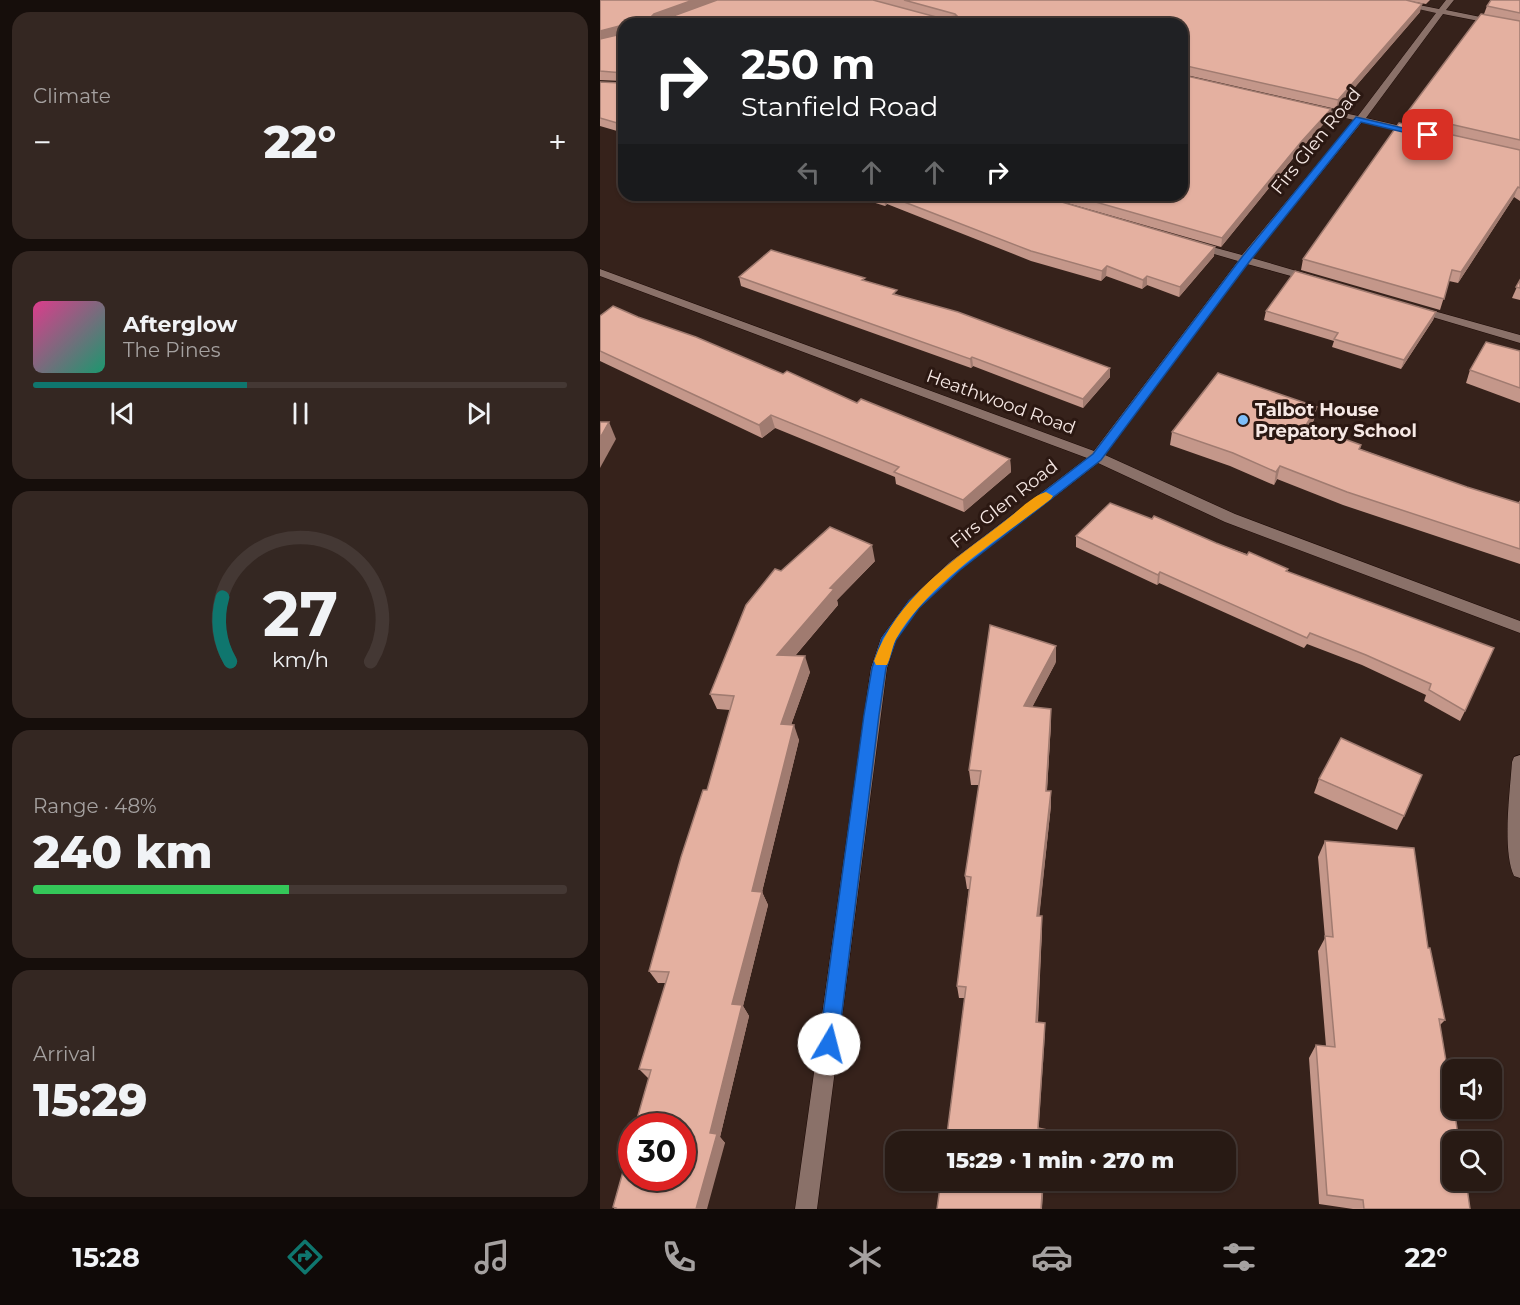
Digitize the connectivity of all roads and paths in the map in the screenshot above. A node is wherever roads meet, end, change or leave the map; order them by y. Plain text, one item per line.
1 (1382, 0) edge
2 (1445, 6) edge
3 (1520, 27) edge
4 (1302, 105) edge
5 (1359, 119) junction
6 (1428, 135) edge
7 (1178, 240) edge
8 (1245, 260) junction
9 (601, 274) edge
10 (1326, 283) edge
11 (1406, 306) edge
12 (1520, 339) edge
13 (1097, 457) junction
14 (1520, 627) edge
15 (1520, 762) edge
16 (1520, 870) edge
17 (806, 1209) edge

1 - 2 street
2 - 3 street
2 - 5 street, Firs Glen Road
4 - 5 street
5 - 6 street
5 - 8 street, Firs Glen Road
7 - 8 street
8 - 10 street
8 - 13 street, Firs Glen Road
9 - 13 street, Heathwood Road
11 - 12 street
13 - 14 street, Heathwood Road
13 - 17 street, Firs Glen Road
15 - 16 street

